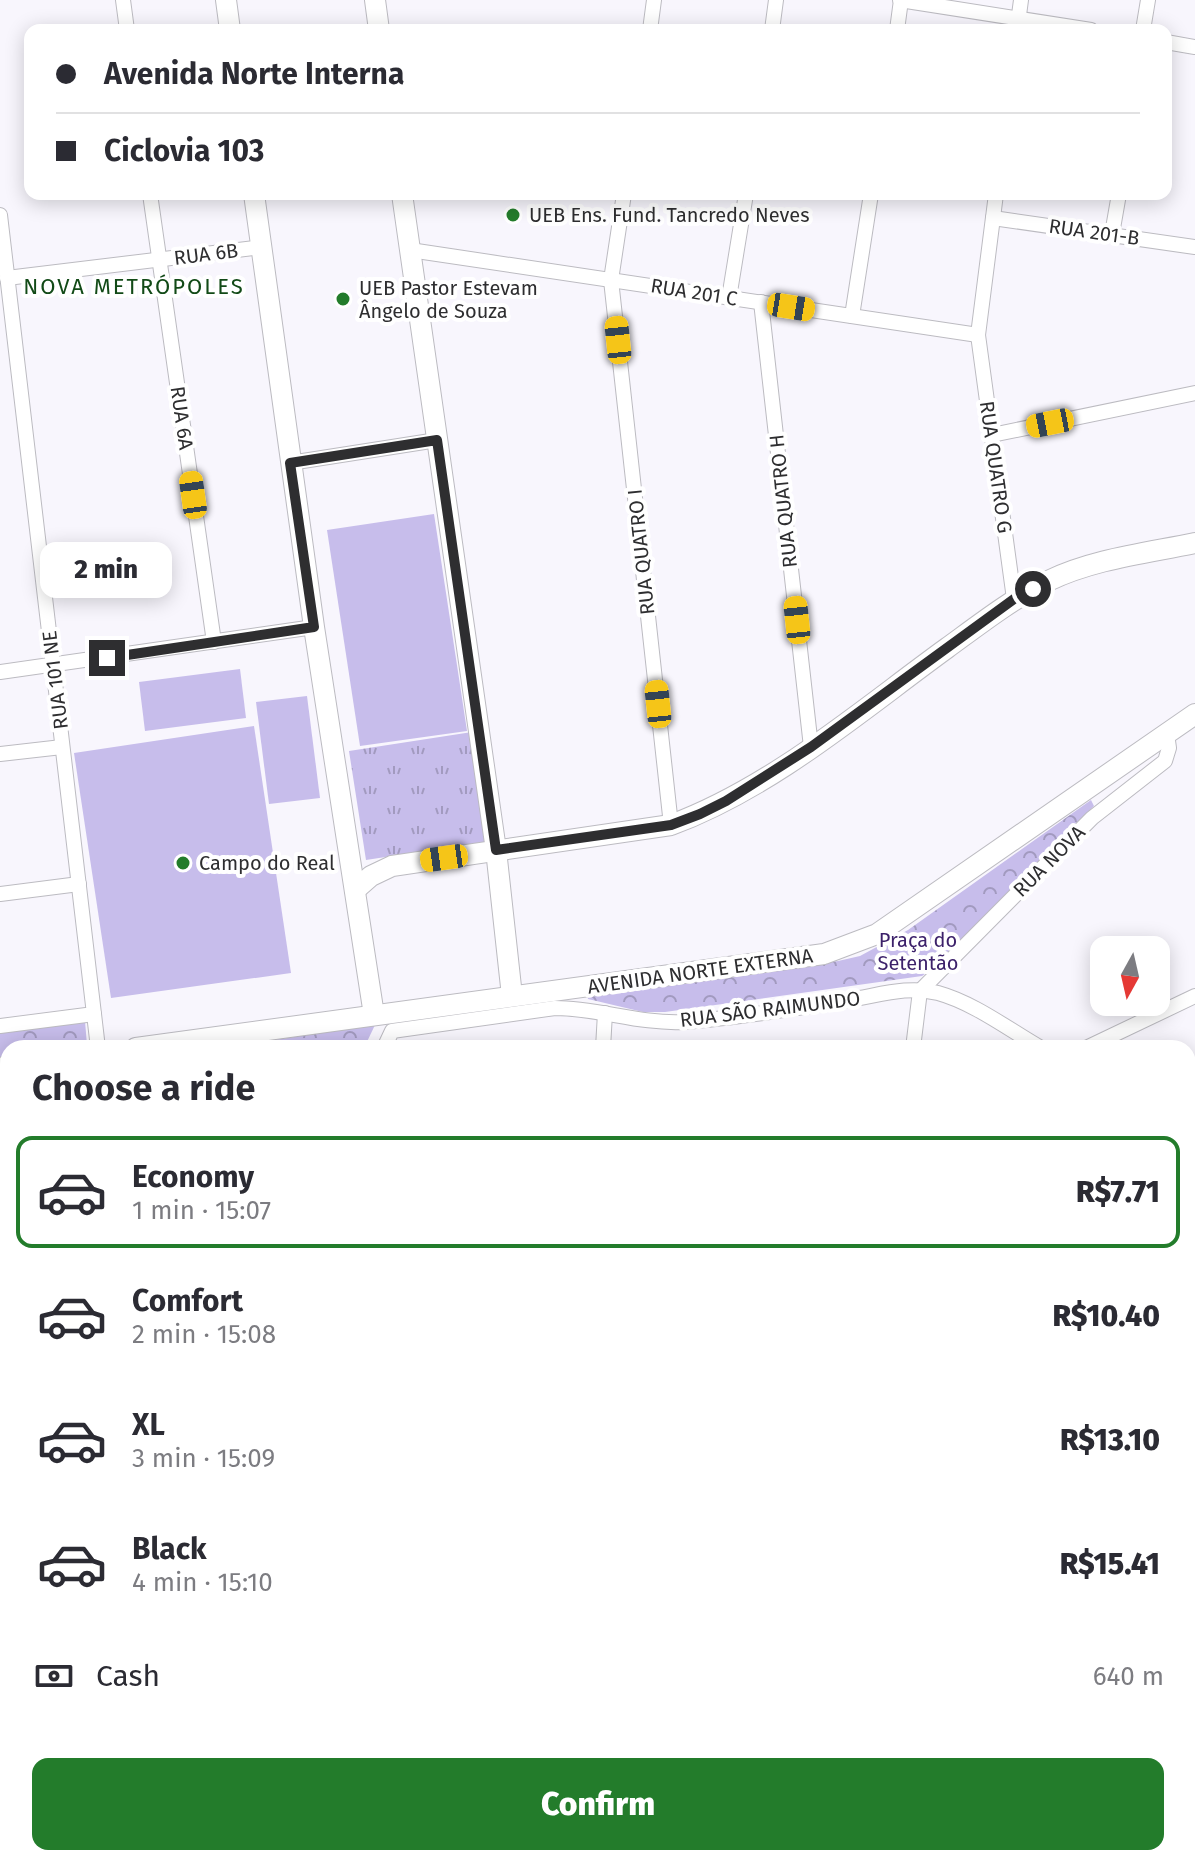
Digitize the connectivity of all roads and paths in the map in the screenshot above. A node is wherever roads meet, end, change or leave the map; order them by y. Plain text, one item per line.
1 (123, 0) edge
2 (226, 0) edge
3 (375, 0) edge
4 (654, 0) edge
5 (776, 0) edge
6 (901, 0) edge
7 (1021, 0) edge
8 (1148, 0) edge
9 (126, 24) edge
10 (229, 24) edge
11 (378, 24) edge
12 (651, 24) edge
13 (773, 24) edge
14 (898, 24) edge
15 (1018, 24) edge
16 (1144, 24) edge
17 (1172, 43) edge
18 (1195, 47) edge
19 (151, 200) edge
20 (255, 200) edge
21 (403, 200) edge
22 (623, 200) edge
23 (745, 200) edge
24 (870, 200) edge
25 (995, 200) edge
26 (1118, 200) edge
27 (0, 215) edge
28 (993, 218) junction
29 (1112, 234) junction
30 (262, 247) junction
31 (1195, 247) edge
32 (410, 250) junction
33 (159, 259) junction
34 (4, 269) edge
35 (611, 280) junction
36 (729, 298) junction
37 (761, 302) junction
38 (852, 316) junction
39 (978, 335) junction
40 (1195, 393) edge
41 (992, 435) junction
42 (437, 440) junction
43 (290, 463) junction
44 (1195, 543) edge
45 (1014, 599) junction
46 (314, 627) junction
47 (214, 642) junction
48 (53, 666) junction
49 (0, 672) edge
50 (1195, 714) edge
51 (1167, 734) junction
52 (62, 747) junction
53 (811, 747) junction
54 (0, 754) edge
55 (671, 825) junction
56 (496, 850) junction
57 (79, 884) junction
58 (355, 890) junction
59 (0, 894) edge
60 (920, 991) junction
61 (512, 996) junction
62 (1195, 996) edge
63 (605, 1013) junction
64 (94, 1014) junction
65 (385, 1019) junction
66 (0, 1026) edge
67 (97, 1040) edge
68 (210, 1040) edge
69 (384, 1040) edge
70 (603, 1040) edge
71 (914, 1040) edge
72 (1027, 1040) edge
73 (1103, 1040) edge

1 - 9 street
2 - 10 main road
3 - 11 main road
4 - 12 street
5 - 13 street
6 - 14 street
6 - 15 street
7 - 15 street
8 - 16 street
17 - 18 street
19 - 33 street, RUA 6A
20 - 30 main road
21 - 32 main road
22 - 35 street, RUA QUATRO I
23 - 36 street
24 - 38 street
25 - 28 street, RUA QUATRO G
26 - 29 street
27 - 34 street, RUA 101 NE
28 - 29 street, RUA 201-B
28 - 39 street, RUA QUATRO G
29 - 31 street, RUA 201-B
30 - 33 street, RUA 6B
30 - 43 main road
32 - 35 street, RUA 201 C
32 - 42 main road
33 - 34 street, RUA 6B
33 - 47 street, RUA 6A
34 - 48 street, RUA 101 NE
35 - 36 street, RUA 201 C
35 - 55 street, RUA QUATRO I
36 - 37 street, RUA 201 C
37 - 38 street, RUA 201 C
37 - 53 street, RUA QUATRO H
38 - 39 street, RUA 201 C
39 - 41 street, RUA QUATRO G
40 - 41 street
41 - 45 street, RUA QUATRO G
42 - 43 street
42 - 56 main road
43 - 46 main road
44 - 45 main road
45 - 53 main road
46 - 47 street
46 - 58 main road
47 - 48 street
48 - 49 street
48 - 52 street, RUA 101 NE
50 - 51 main road, AVENIDA NORTE EXTERNA
51 - 60 street, RUA NOVA
51 - 61 main road, AVENIDA NORTE EXTERNA
52 - 54 street
52 - 57 street, RUA 101 NE
53 - 55 main road
55 - 56 main road
56 - 58 main road
56 - 61 main road
57 - 59 street
57 - 64 street, RUA 101 NE
58 - 65 main road
60 - 63 street, RUA SÃO RAIMUNDO
60 - 71 street
60 - 72 street, RUA SÃO RAIMUNDO
61 - 65 main road, AVENIDA NORTE EXTERNA
62 - 73 street
63 - 65 street, RUA SÃO RAIMUNDO
63 - 70 street
64 - 66 street
64 - 67 street, RUA 101 NE
65 - 68 main road, AVENIDA NORTE EXTERNA
65 - 69 street

